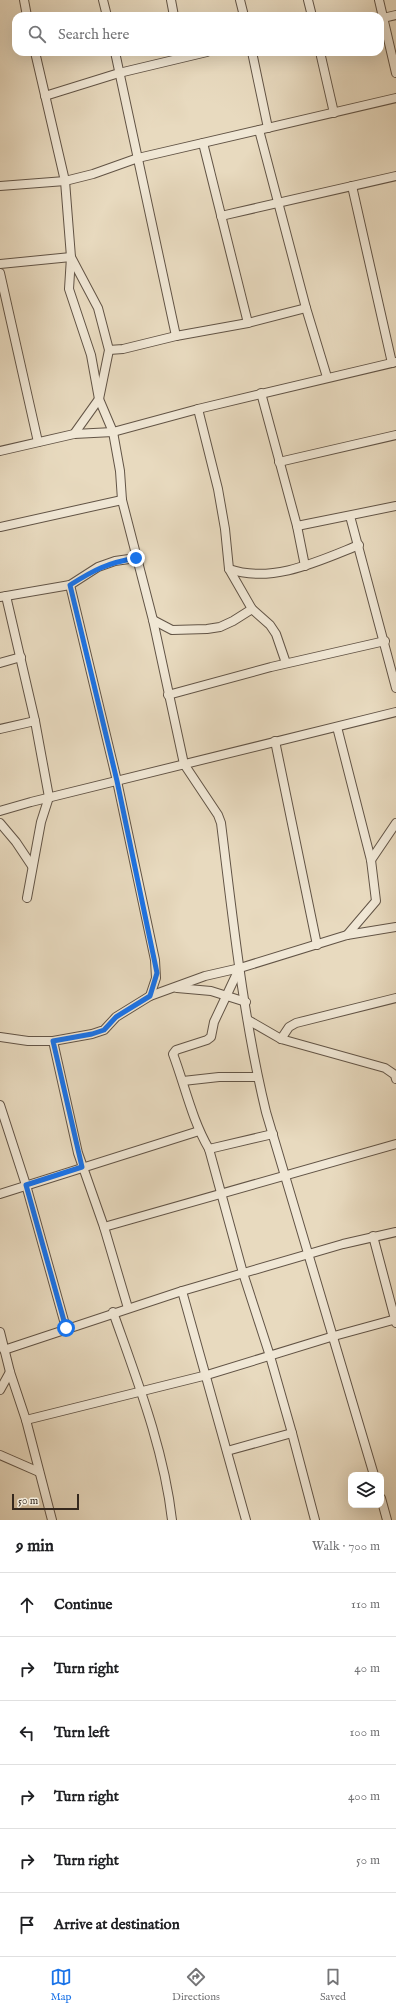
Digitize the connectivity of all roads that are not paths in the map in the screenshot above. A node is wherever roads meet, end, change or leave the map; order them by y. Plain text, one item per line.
1 (24, 0) edge
2 (103, 0) edge
3 (171, 0) edge
4 (240, 0) edge
5 (308, 0) edge
6 (379, 0) edge
7 (26, 12) edge
8 (106, 12) edge
9 (173, 12) edge
10 (243, 12) edge
11 (311, 12) edge
12 (382, 12) edge
13 (396, 15) edge
14 (384, 18) edge
15 (384, 22) edge
16 (37, 56) edge
17 (116, 56) edge
18 (178, 56) edge
19 (253, 56) edge
20 (321, 56) edge
21 (119, 72) junction
22 (396, 73) edge
23 (45, 96) junction
24 (396, 98) edge
25 (334, 113) junction
26 (268, 128) junction
27 (259, 130) junction
28 (203, 143) junction
29 (138, 158) junction
30 (396, 176) edge
31 (65, 181) junction
32 (0, 186) edge
33 (352, 186) junction
34 (279, 203) junction
35 (221, 216) junction
36 (71, 257) junction
37 (0, 264) edge
38 (0, 273) edge
39 (306, 308) junction
40 (248, 323) junction
41 (176, 336) junction
42 (109, 350) junction
43 (394, 362) edge
44 (327, 377) junction
45 (261, 393) junction
46 (99, 399) junction
47 (198, 409) junction
48 (112, 432) junction
49 (74, 434) junction
50 (396, 435) edge
51 (38, 442) junction
52 (0, 451) edge
53 (279, 462) junction
54 (122, 500) junction
55 (396, 506) edge
56 (350, 516) junction
57 (297, 526) junction
58 (0, 527) edge
59 (359, 546) junction
60 (136, 558) junction
61 (305, 566) junction
62 (229, 569) junction
63 (70, 585) junction
64 (3, 596) edge
65 (252, 609) junction
66 (153, 620) junction
67 (385, 641) junction
68 (21, 658) junction
69 (0, 663) edge
70 (286, 663) junction
71 (396, 688) edge
72 (168, 694) junction
73 (396, 712) edge
74 (35, 721) junction
75 (337, 726) junction
76 (0, 729) edge
77 (275, 741) junction
78 (184, 764) junction
79 (117, 781) junction
80 (49, 797) junction
81 (0, 811) edge
82 (0, 823) edge
83 (396, 823) edge
84 (371, 860) junction
85 (32, 866) junction
86 (27, 898) dead end
87 (396, 927) edge
88 (348, 935) junction
89 (317, 945) junction
90 (240, 968) junction
91 (174, 988) junction
92 (150, 996) junction
93 (227, 996) junction
94 (396, 998) edge
95 (246, 1002) junction
96 (248, 1020) junction
97 (0, 1037) edge
98 (281, 1039) junction
99 (53, 1041) junction
100 (257, 1077) junction
101 (396, 1079) edge
102 (184, 1081) junction
103 (0, 1105) edge
104 (199, 1131) junction
105 (273, 1134) junction
106 (396, 1144) edge
107 (209, 1149) junction
108 (82, 1167) junction
109 (285, 1177) junction
110 (26, 1185) junction
111 (220, 1193) junction
112 (0, 1194) edge
113 (104, 1227) junction
114 (396, 1232) edge
115 (373, 1236) junction
116 (307, 1255) junction
117 (243, 1273) junction
118 (182, 1291) junction
119 (128, 1308) junction
120 (113, 1312) junction
121 (396, 1321) edge
122 (66, 1328) junction
123 (0, 1335) edge
124 (334, 1336) junction
125 (4, 1350) junction
126 (270, 1356) junction
127 (10, 1372) junction
128 (207, 1375) junction
129 (0, 1390) edge
130 (142, 1392) junction
131 (26, 1420) junction
132 (292, 1433) junction
133 (227, 1451) junction
134 (0, 1455) edge
135 (39, 1472) junction
136 (373, 1472) edge
137 (384, 1508) edge
138 (52, 1520) edge
139 (172, 1520) edge
140 (246, 1520) edge
141 (315, 1520) edge
142 (387, 1520) edge

1 - 7 street
2 - 8 street
3 - 9 street
4 - 10 street
5 - 11 street
6 - 12 street
13 - 14 street
15 - 22 street
16 - 23 street
17 - 21 street
18 - 21 street
19 - 26 street
20 - 25 street
21 - 23 street
21 - 29 street
23 - 31 street
24 - 25 street
25 - 26 street
26 - 27 street
27 - 28 street
27 - 34 street
28 - 29 street
28 - 35 street
29 - 31 street
29 - 41 street
30 - 33 street
31 - 32 street
31 - 36 street
33 - 34 street
33 - 43 street
34 - 35 street
34 - 39 street
35 - 40 street
36 - 37 street
36 - 42 street
36 - 46 street
38 - 51 street
39 - 40 street
39 - 44 street
40 - 41 street
41 - 42 street
42 - 46 street
43 - 44 street
44 - 45 street
45 - 47 street
45 - 53 street
46 - 48 street
46 - 49 street
47 - 48 street
47 - 62 street
48 - 49 street
48 - 54 street
49 - 51 street
50 - 53 street
51 - 52 street
53 - 57 street
54 - 58 street
54 - 60 street
55 - 56 street
56 - 57 street
56 - 59 street
57 - 61 street
59 - 61 street
59 - 67 street
60 - 63 street
60 - 66 street
61 - 62 street
62 - 65 street
63 - 64 street
63 - 79 street
64 - 68 street
65 - 66 street
65 - 70 street
66 - 72 street
67 - 70 street
67 - 71 street
68 - 69 street
68 - 74 street
70 - 72 street
72 - 78 street
73 - 75 street
74 - 76 street
74 - 80 street
75 - 77 street
75 - 84 street
77 - 78 street
77 - 89 street
78 - 79 street
78 - 90 street
79 - 80 street
79 - 92 street
80 - 81 street
80 - 85 street
82 - 85 street
83 - 84 street
84 - 88 street
85 - 86 street
87 - 88 street
88 - 89 street
89 - 90 street
90 - 91 street
90 - 93 street
90 - 95 street
91 - 92 street
91 - 93 street
92 - 99 street
93 - 95 street
93 - 102 street
94 - 98 street
95 - 96 street
96 - 98 street
96 - 100 street
97 - 99 street
98 - 101 street
99 - 108 street
100 - 102 street
100 - 105 street
102 - 104 street
103 - 110 street
104 - 107 street
104 - 108 street
105 - 107 street
105 - 109 street
106 - 109 street
107 - 111 street
108 - 110 street
108 - 113 street
109 - 111 street
109 - 116 street
110 - 112 street
110 - 122 street
111 - 113 street
111 - 117 street
113 - 119 street
114 - 115 street
115 - 116 street
115 - 121 street
116 - 117 street
116 - 124 street
117 - 118 street
117 - 126 street
118 - 119 street
118 - 128 street
119 - 120 street
120 - 122 street
120 - 130 street
121 - 124 street
122 - 125 street
123 - 125 street
124 - 126 street
124 - 136 street
125 - 127 street
126 - 128 street
126 - 132 street
127 - 129 street
127 - 131 street
128 - 130 street
128 - 133 street
130 - 131 street
130 - 139 street
131 - 135 street
132 - 133 street
132 - 141 street
133 - 140 street
134 - 135 street
135 - 138 street
137 - 142 street

